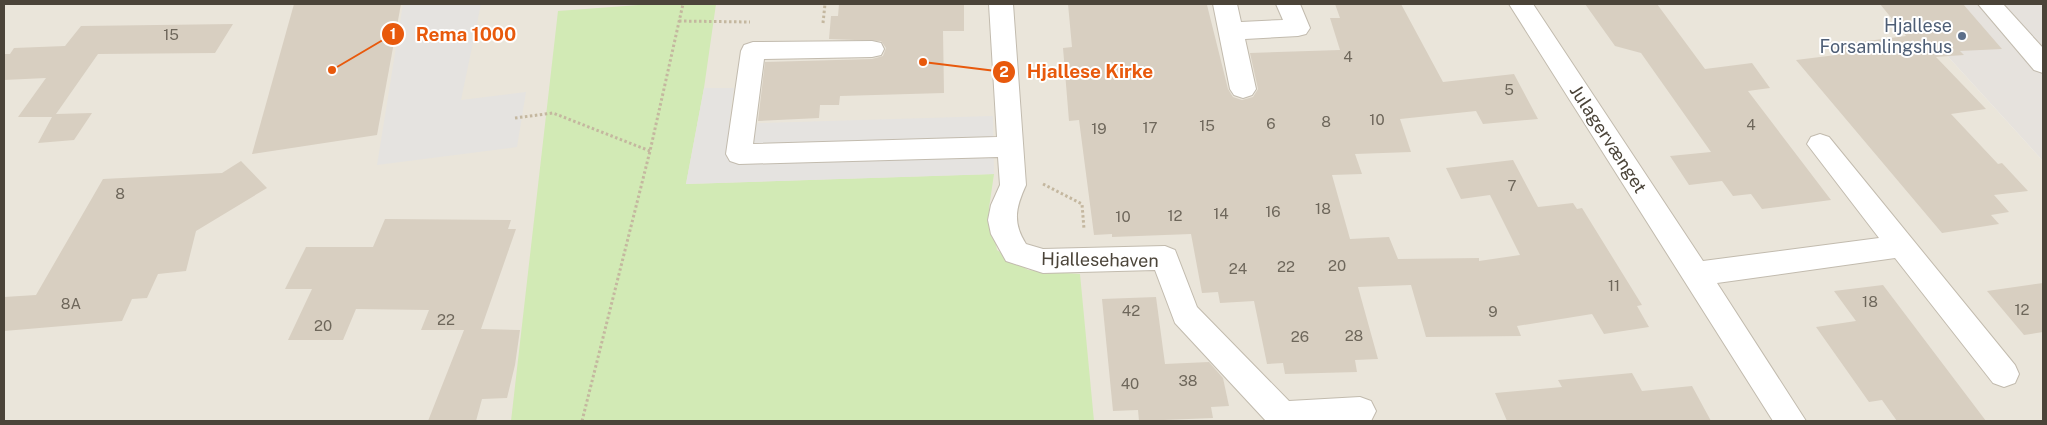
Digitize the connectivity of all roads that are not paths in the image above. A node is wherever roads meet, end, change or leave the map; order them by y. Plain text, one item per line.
1 (1001, 4) edge
2 (1225, 4) edge
3 (1288, 4) edge
4 (1521, 4) edge
5 (1990, 4) edge
6 (1231, 31) junction
7 (872, 48) dead end
8 (2043, 64) edge
9 (1242, 89) dead end
10 (1820, 144) dead end
11 (1010, 157) junction
12 (1901, 246) junction
13 (1696, 274) junction
14 (2004, 374) dead end
15 (1360, 411) dead end
16 (1790, 421) edge

1 - 11 street, Hjallesehaven
2 - 6 street
3 - 6 street
4 - 13 street, Julagervænget
5 - 8 street
6 - 9 street
7 - 11 street
10 - 12 street
11 - 15 street, Hjallesehaven
12 - 13 street
12 - 14 street
13 - 16 street, Julagervænget

